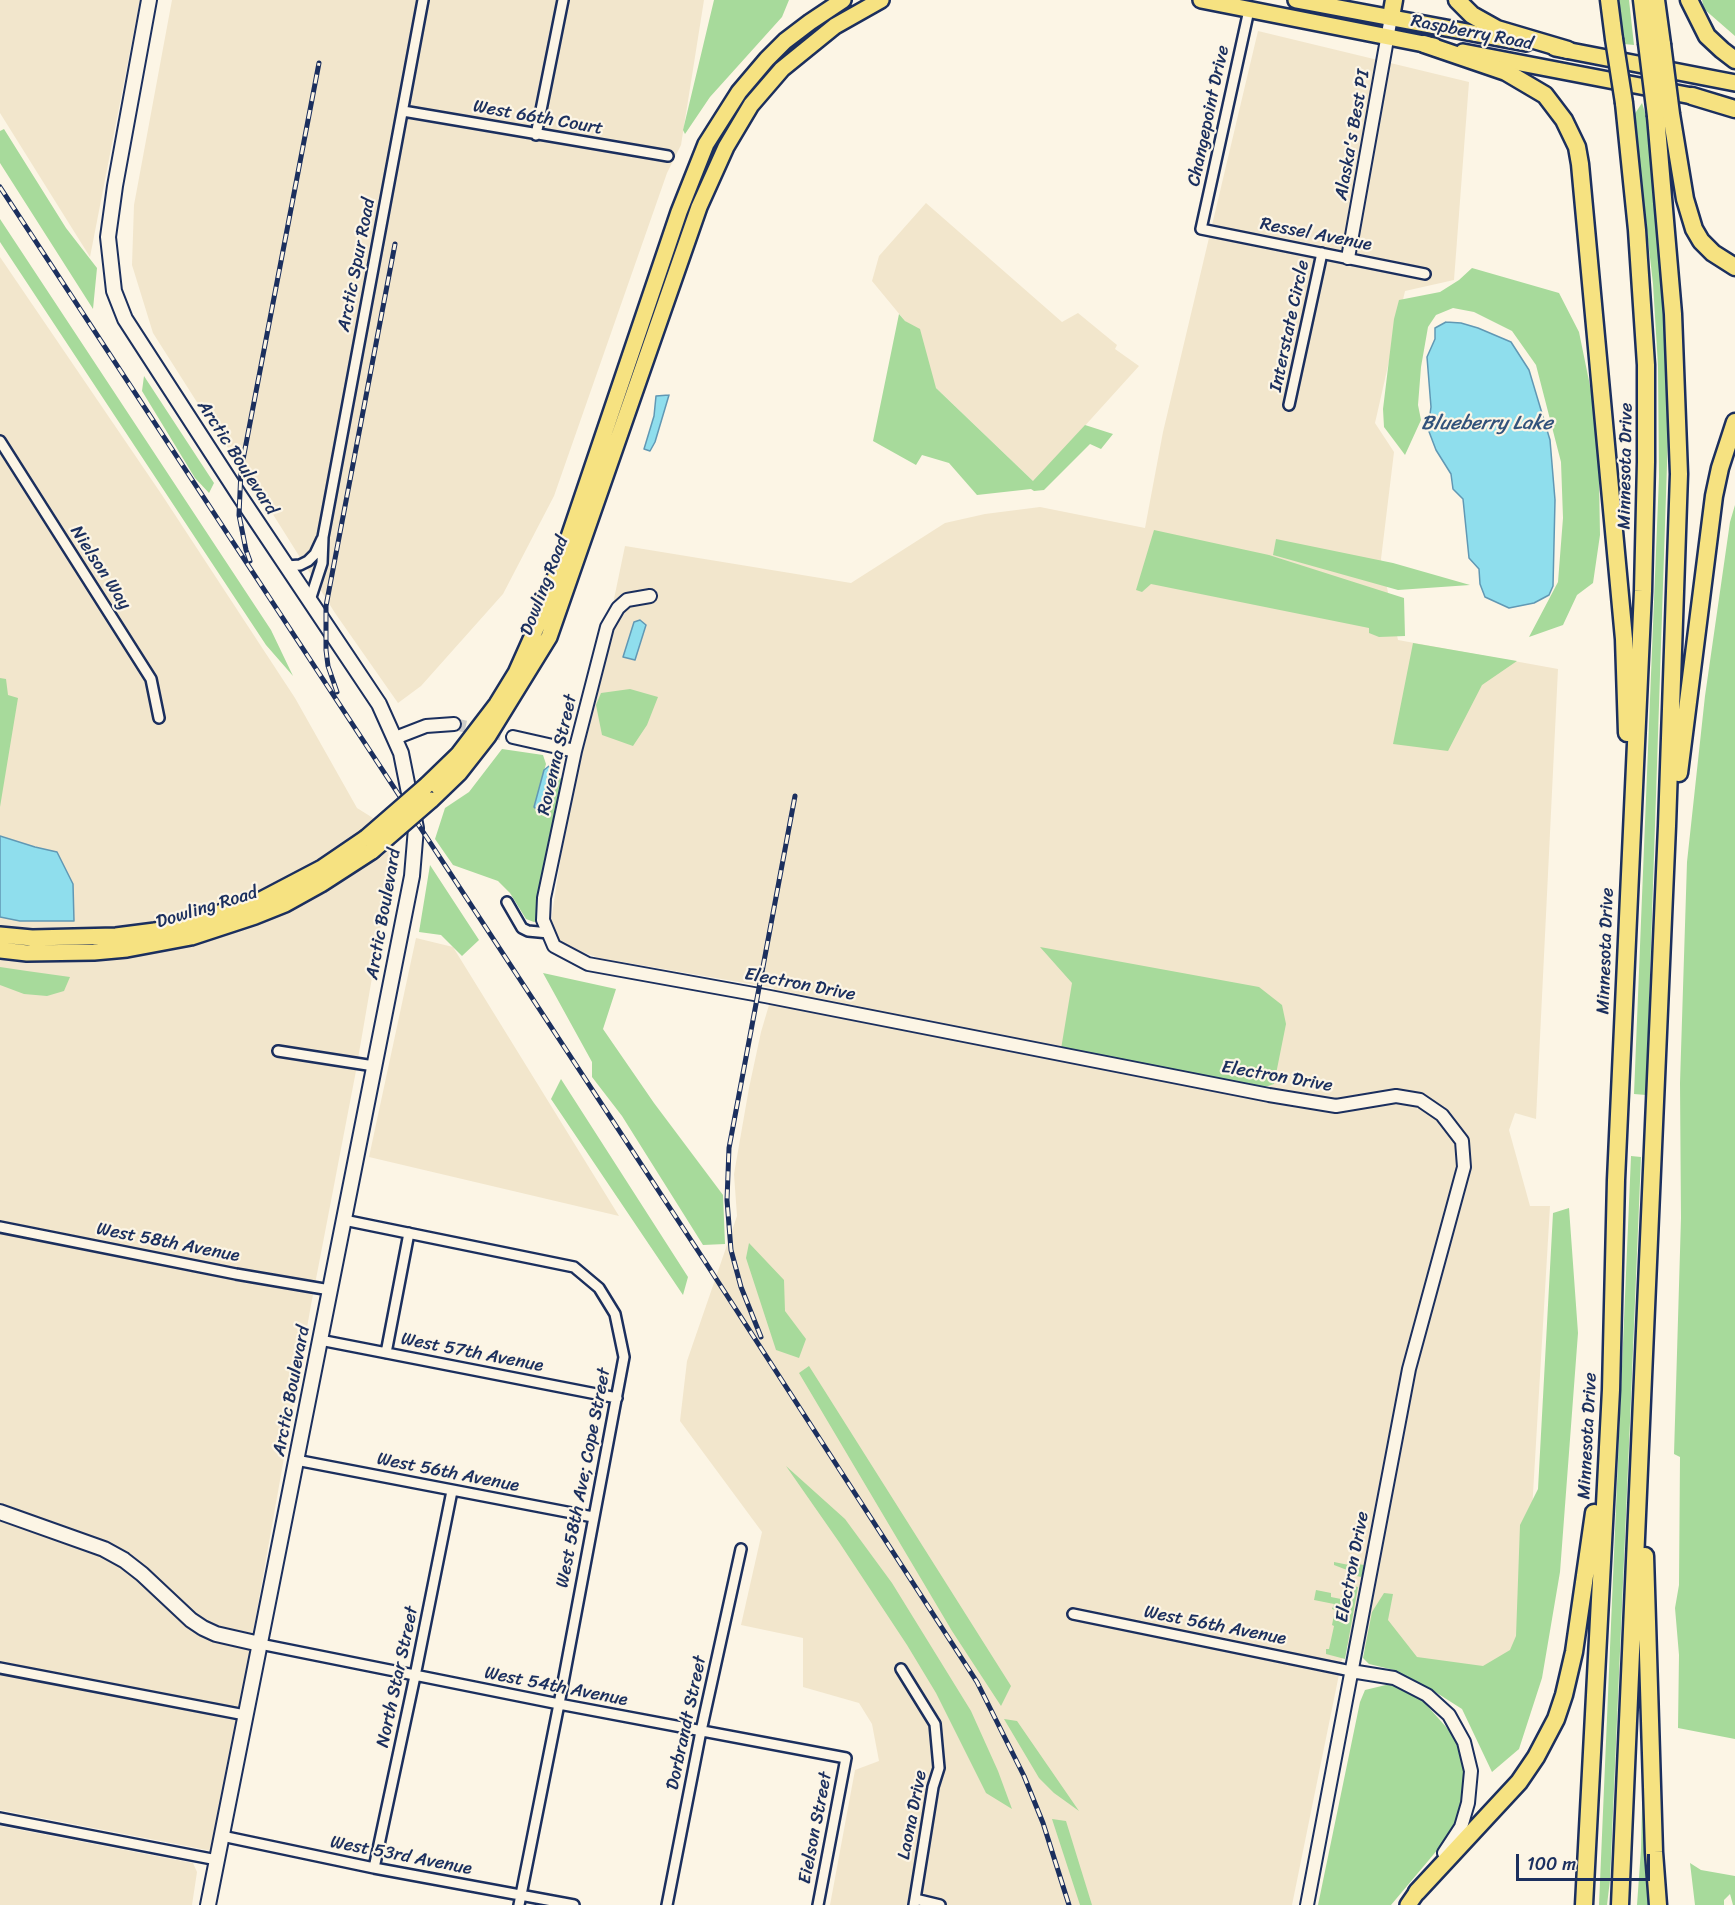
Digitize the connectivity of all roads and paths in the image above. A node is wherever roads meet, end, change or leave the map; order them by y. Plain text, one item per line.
1 (148, 0) edge
2 (423, 0) edge
3 (563, 0) edge
4 (843, 0) edge
5 (1201, 0) edge
6 (1296, 0) edge
7 (1394, 0) edge
8 (1457, 0) edge
9 (1607, 0) edge
10 (1642, 0) edge
11 (1656, 0) edge
12 (1689, 0) edge
13 (875, 1) edge
14 (1249, 10) junction
15 (1391, 17) junction
16 (1389, 37) junction
17 (1424, 44) junction
18 (1654, 44) junction
19 (1568, 50) junction
20 (1735, 60) edge
21 (1735, 83) edge
22 (1692, 96) joint
23 (1735, 107) edge
24 (403, 111) junction
25 (1664, 115) junction
26 (536, 135) junction
27 (668, 156) dead end
28 (1201, 229) joint
29 (1322, 253) junction
30 (1348, 258) junction
31 (1735, 267) edge
32 (1425, 274) dead end
33 (1289, 405) dead end
34 (1735, 423) edge
35 (0, 441) edge
36 (323, 537) junction
37 (287, 566) junction
38 (650, 596) dead end
39 (310, 600) junction
40 (159, 718) dead end
41 (454, 724) tunnel mouth
42 (513, 737) tunnel mouth
43 (395, 738) junction
44 (575, 751) junction
45 (1667, 826) junction
46 (1631, 838) junction
47 (369, 845) junction
48 (507, 902) dead end
49 (549, 933) junction
50 (0, 935) edge
51 (554, 946) joint
52 (0, 950) edge
53 (278, 1051) dead end
54 (374, 1066) junction
55 (344, 1220) junction
56 (0, 1227) edge
57 (409, 1233) junction
58 (330, 1290) junction
59 (320, 1340) junction
60 (386, 1353) junction
61 (1642, 1387) junction
62 (1611, 1390) junction
63 (617, 1398) junction
64 (296, 1460) junction
65 (452, 1491) junction
66 (0, 1512) edge
67 (594, 1517) junction
68 (741, 1549) dead end
69 (1072, 1614) dead end
70 (260, 1644) junction
71 (0, 1668) edge
72 (901, 1669) dead end
73 (1352, 1671) junction
74 (415, 1676) junction
75 (559, 1704) junction
76 (245, 1715) junction
77 (701, 1731) junction
78 (846, 1758) joint
79 (0, 1818) edge
80 (222, 1836) junction
81 (217, 1860) junction
82 (374, 1868) junction
83 (520, 1895) junction
84 (1413, 1899) edge
85 (914, 1902) edge
86 (208, 1905) edge
87 (519, 1905) edge
88 (574, 1905) edge
89 (667, 1905) edge
90 (818, 1905) edge
91 (940, 1905) edge
92 (1307, 1905) edge
93 (1584, 1905) edge
94 (1620, 1905) edge
95 (1658, 1905) edge

1 - 37 main road, Arctic Boulevard
2 - 24 street, Arctic Spur Road
3 - 26 street
4 - 47 main road, Dowling Road, bridge
5 - 14 main road, Raspberry Road
6 - 15 main road, Raspberry Road
7 - 15 highway
8 - 19 highway
9 - 46 highway, Minnesota Drive, bridge
10 - 18 highway
11 - 18 highway
12 - 20 highway
13 - 47 main road, Dowling Road, bridge
14 - 16 main road, Raspberry Road
14 - 28 street, Changepoint Drive
15 - 16 street, Alaska's Best PI
15 - 17 main road
15 - 19 main road, Raspberry Road
16 - 17 main road, Raspberry Road
16 - 30 street, Alaska's Best PI
17 - 22 main road, Raspberry Road
17 - 46 highway
18 - 25 highway, bridge
19 - 21 main road, Raspberry Road
22 - 23 highway
24 - 26 street, West 66th Court
24 - 36 street, Arctic Spur Road
25 - 31 highway
25 - 45 highway
26 - 27 street, West 66th Court
28 - 29 street, Ressel Avenue
29 - 30 street, Ressel Avenue
29 - 33 street, Interstate Circle
30 - 32 street, Ressel Avenue
34 - 45 highway
35 - 40 street, Nielson Way
36 - 37 street, Arctic Spur Road
36 - 39 street, Arctic Spur Road
37 - 39 main road, Arctic Boulevard
38 - 44 street, Rovenna Street
39 - 43 main road, Arctic Boulevard
41 - 43 street
42 - 44 street
43 - 54 main road, Arctic Boulevard
44 - 49 street, Rovenna Street
45 - 61 highway
46 - 62 highway, Minnesota Drive
47 - 50 main road, Dowling Road
47 - 52 main road, Dowling Road
48 - 49 street
49 - 51 street, Rovenna Street
51 - 73 street, Electron Drive
53 - 54 street
54 - 55 main road, Arctic Boulevard
55 - 57 street, West 58th Ave; Cope Street
55 - 58 main road, Arctic Boulevard
56 - 58 street, West 58th Avenue
57 - 60 street
57 - 63 street, West 58th Ave; Cope Street
58 - 59 main road, Arctic Boulevard
59 - 60 street, West 57th Avenue
59 - 64 main road, Arctic Boulevard
60 - 63 street, West 57th Avenue
61 - 94 highway
61 - 95 highway
62 - 84 highway
62 - 93 highway, Minnesota Drive
63 - 67 street, West 58th Ave; Cope Street
64 - 65 street, West 56th Avenue
64 - 70 main road, Arctic Boulevard
65 - 67 street, West 56th Avenue
65 - 74 street, North Star Street
66 - 70 main road
67 - 75 street, West 58th Ave; Cope Street
68 - 77 street, Dorbrandt Street
69 - 73 street, West 56th Avenue
70 - 74 street, West 54th Avenue
70 - 76 main road, Arctic Boulevard
71 - 76 street
72 - 85 street, Laona Drive
73 - 84 street
73 - 92 street, Electron Drive
74 - 75 street, West 54th Avenue
74 - 82 street, North Star Street
75 - 77 street, West 54th Avenue
75 - 83 street, West 58th Ave; Cope Street
76 - 80 main road, Arctic Boulevard
77 - 78 street, West 54th Avenue
77 - 89 street, Dorbrandt Street
78 - 90 street, Eielson Street
79 - 81 street
80 - 81 main road, Arctic Boulevard
80 - 82 street, West 53rd Avenue
81 - 86 main road, Arctic Boulevard
82 - 83 street, West 53rd Avenue
83 - 87 street, West 58th Ave; Cope Street
83 - 88 street, West 53rd Avenue
85 - 91 street

